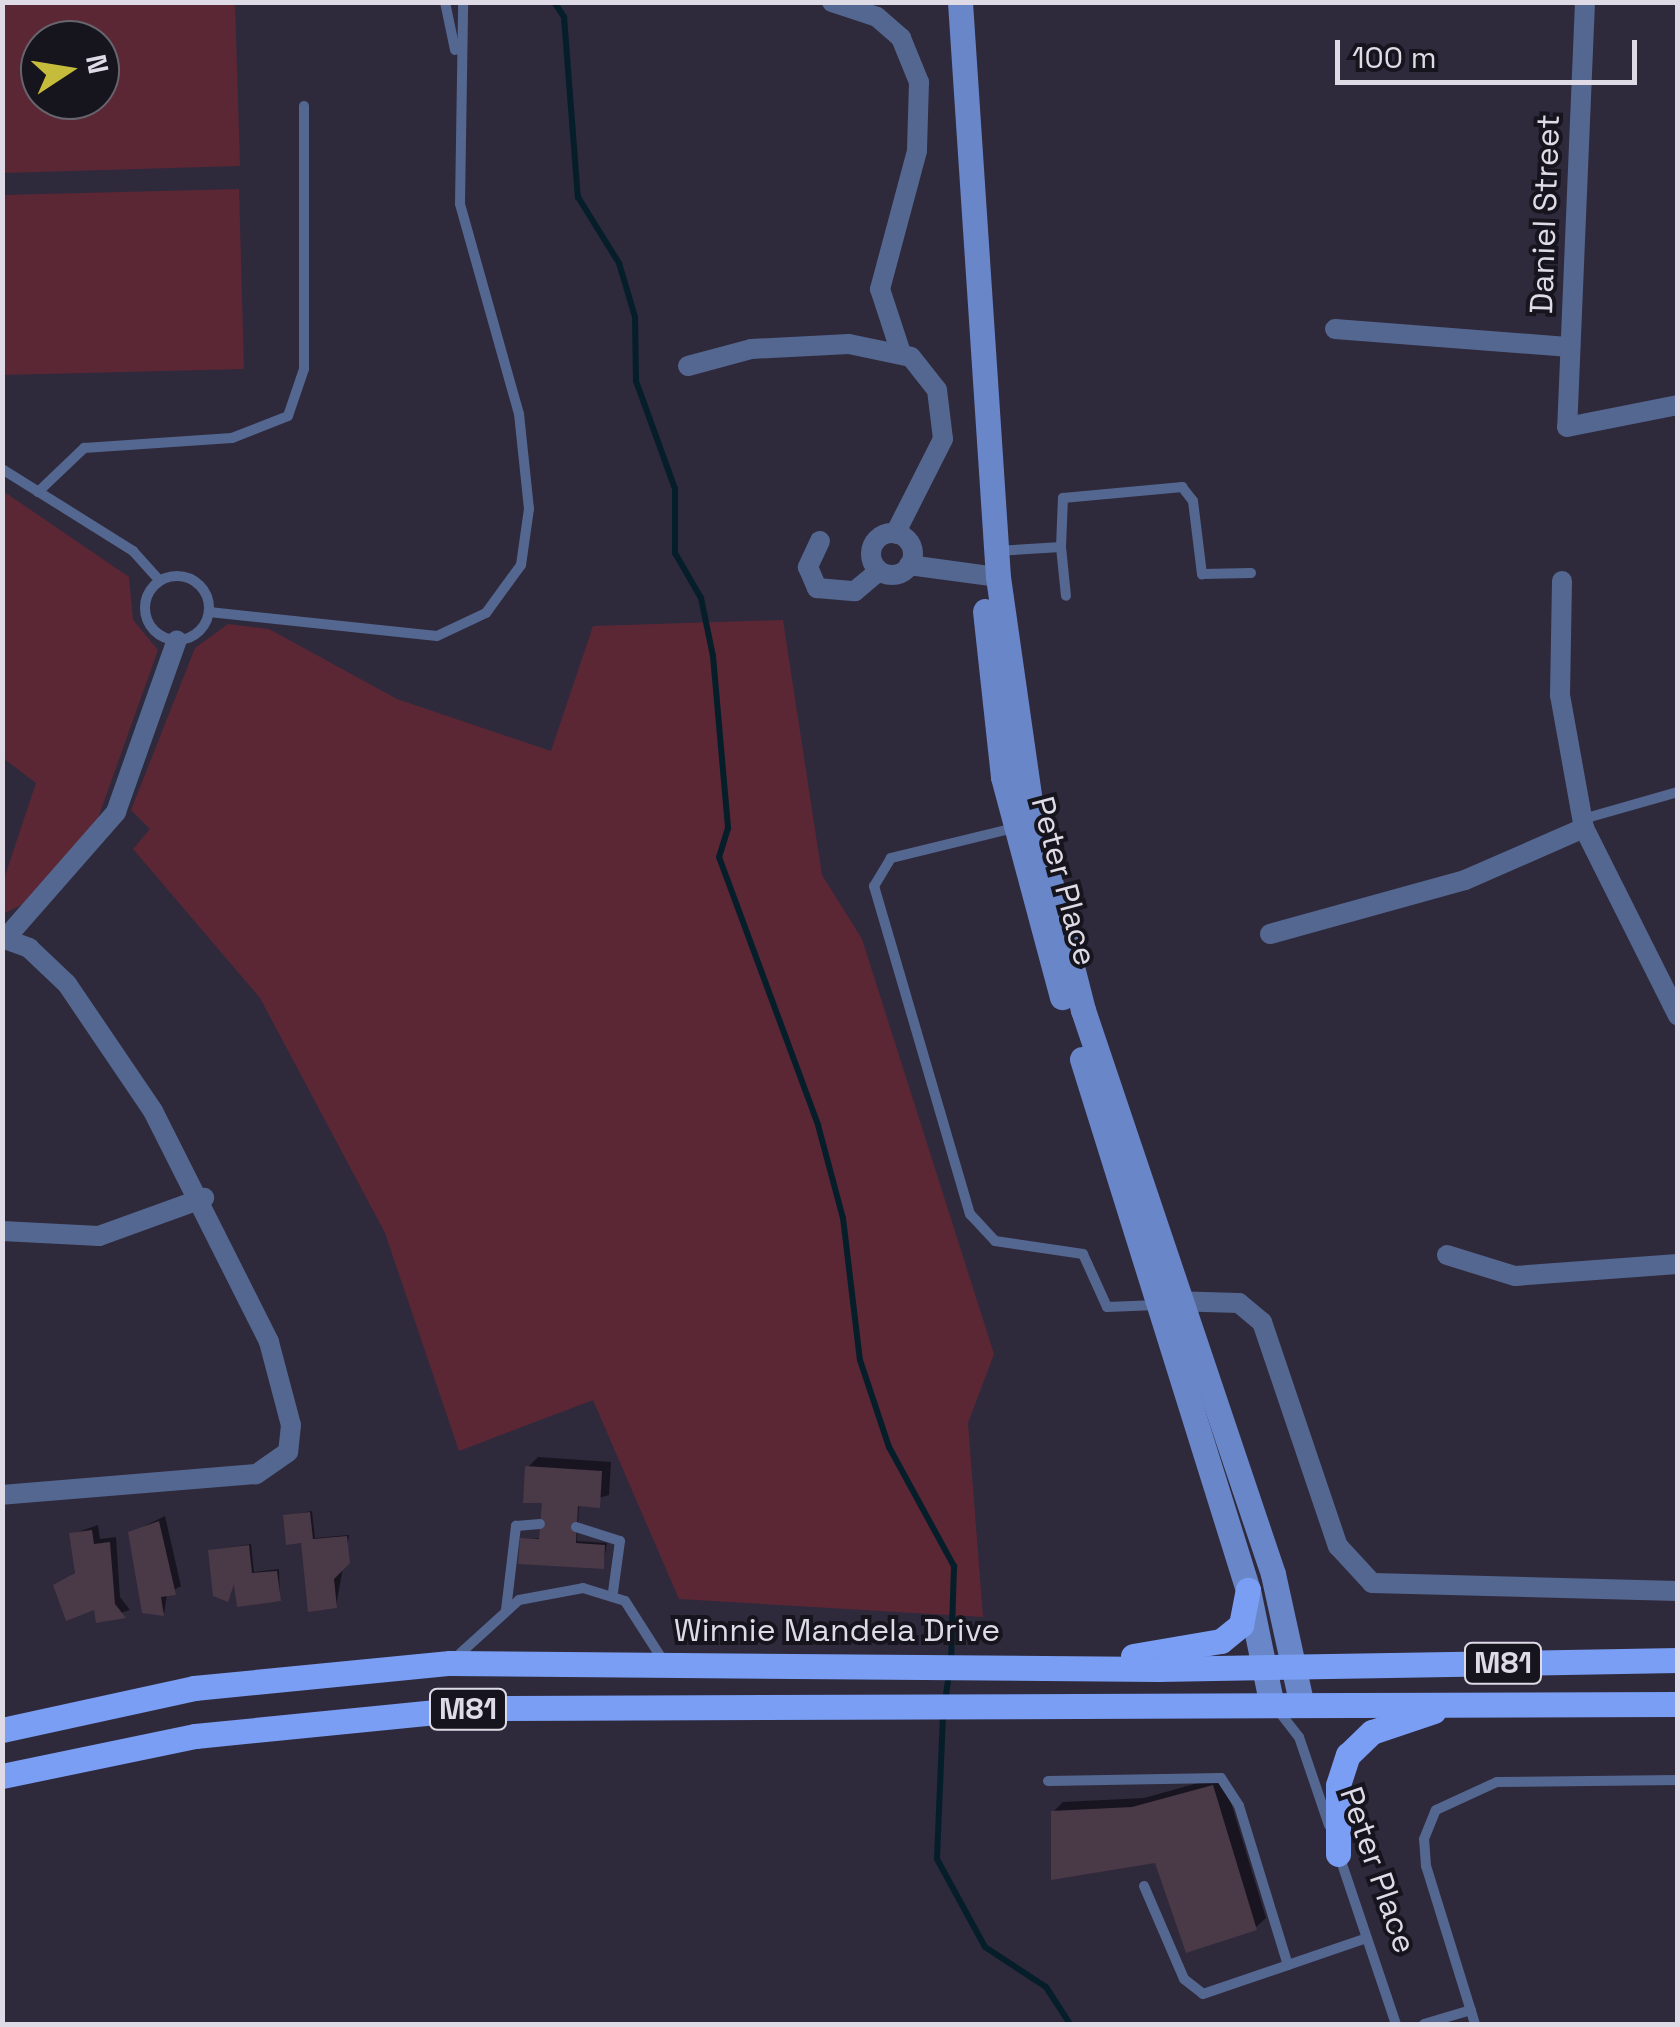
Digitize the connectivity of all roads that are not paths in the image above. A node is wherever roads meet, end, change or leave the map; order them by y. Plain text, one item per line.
1 (445, 2) edge
2 (463, 2) edge
3 (832, 2) edge
4 (948, 2) edge
5 (960, 2) edge
6 (1585, 2) edge
7 (458, 60) junction
8 (304, 106) dead end
9 (881, 304) junction
10 (1335, 329) dead end
11 (860, 344) junction
12 (1570, 347) junction
13 (900, 350) junction
14 (688, 366) dead end
15 (1678, 405) edge
16 (2, 469) edge
17 (38, 492) junction
18 (896, 534) junction
19 (820, 541) dead end
20 (1060, 547) junction
21 (996, 551) junction
22 (909, 565) junction
23 (880, 571) junction
24 (1251, 573) dead end
25 (990, 578) junction
26 (160, 581) junction
27 (1562, 581) dead end
28 (1066, 596) dead end
29 (209, 612) junction
30 (178, 640) junction
31 (1678, 792) edge
32 (1583, 824) junction
33 (1025, 825) junction
34 (1270, 934) dead end
35 (4, 939) edge
36 (1678, 1016) edge
37 (204, 1198) junction
38 (2, 1231) edge
39 (1446, 1255) dead end
40 (1678, 1264) edge
41 (1170, 1301) junction
42 (2, 1494) edge
43 (540, 1524) dead end
44 (576, 1526) dead end
45 (1248, 1590) junction
46 (1678, 1591) edge
47 (613, 1592) junction
48 (506, 1610) junction
49 (1678, 1660) edge
50 (664, 1662) junction
51 (450, 1663) junction
52 (1069, 1665) junction
53 (1298, 1666) junction
54 (1268, 1667) junction
55 (1301, 1700) junction
56 (1271, 1701) junction
57 (1463, 1703) junction
58 (1678, 1704) edge
59 (2, 1730) edge
60 (1299, 1736) junction
61 (2, 1776) edge
62 (1678, 1780) edge
63 (1048, 1781) dead end
64 (1338, 1854) junction
65 (1144, 1886) dead end
66 (1367, 1938) junction
67 (1288, 1965) junction
68 (1471, 2010) junction
69 (1396, 2024) edge
70 (1424, 2024) edge
71 (1475, 2024) edge

1 - 7 lane
2 - 7 lane
3 - 9 street
4 - 25 main road, Peter Place
5 - 21 main road, Peter Place
6 - 12 street, Daniel Street
7 - 29 lane
8 - 17 lane
9 - 11 street
9 - 13 street
10 - 12 street
11 - 13 street
11 - 14 street
12 - 15 street, Daniel Street
13 - 18 street
16 - 17 lane
17 - 26 lane
18 - 22 street
18 - 23 street
19 - 23 street
20 - 21 lane
20 - 24 lane
20 - 28 lane
21 - 25 main road, Peter Place
22 - 23 street
22 - 25 street
25 - 33 main road, Peter Place
26 - 29 lane
26 - 30 lane
27 - 32 street
29 - 30 lane
30 - 35 street
31 - 32 lane
32 - 34 street
32 - 36 street
33 - 41 main road, Peter Place
33 - 41 lane
35 - 37 street
37 - 38 street
37 - 42 street
39 - 40 street
41 - 45 main road, Peter Place
41 - 46 street
41 - 53 main road, Peter Place
43 - 48 lane
44 - 47 lane
45 - 52 main road
45 - 54 main road, Peter Place
47 - 48 lane
47 - 50 lane
48 - 51 lane
49 - 53 main road, Winnie Mandela Drive / M81
50 - 51 main road, Winnie Mandela Drive / M81
50 - 52 main road, Winnie Mandela Drive / M81
51 - 59 main road, Winnie Mandela Drive / M81
52 - 54 main road, Winnie Mandela Drive / M81
53 - 54 main road, Winnie Mandela Drive / M81
53 - 55 main road, Peter Place
54 - 56 main road, Peter Place
55 - 56 main road, M81
55 - 57 main road, M81
55 - 60 lane, Peter Place
56 - 60 lane, Peter Place
56 - 61 main road, M81
57 - 58 main road, M81
57 - 64 main road
60 - 64 lane, Peter Place
62 - 68 lane
63 - 67 lane
64 - 66 lane, Peter Place
65 - 67 lane
66 - 67 lane
66 - 69 lane, Peter Place
68 - 70 lane
68 - 71 lane

